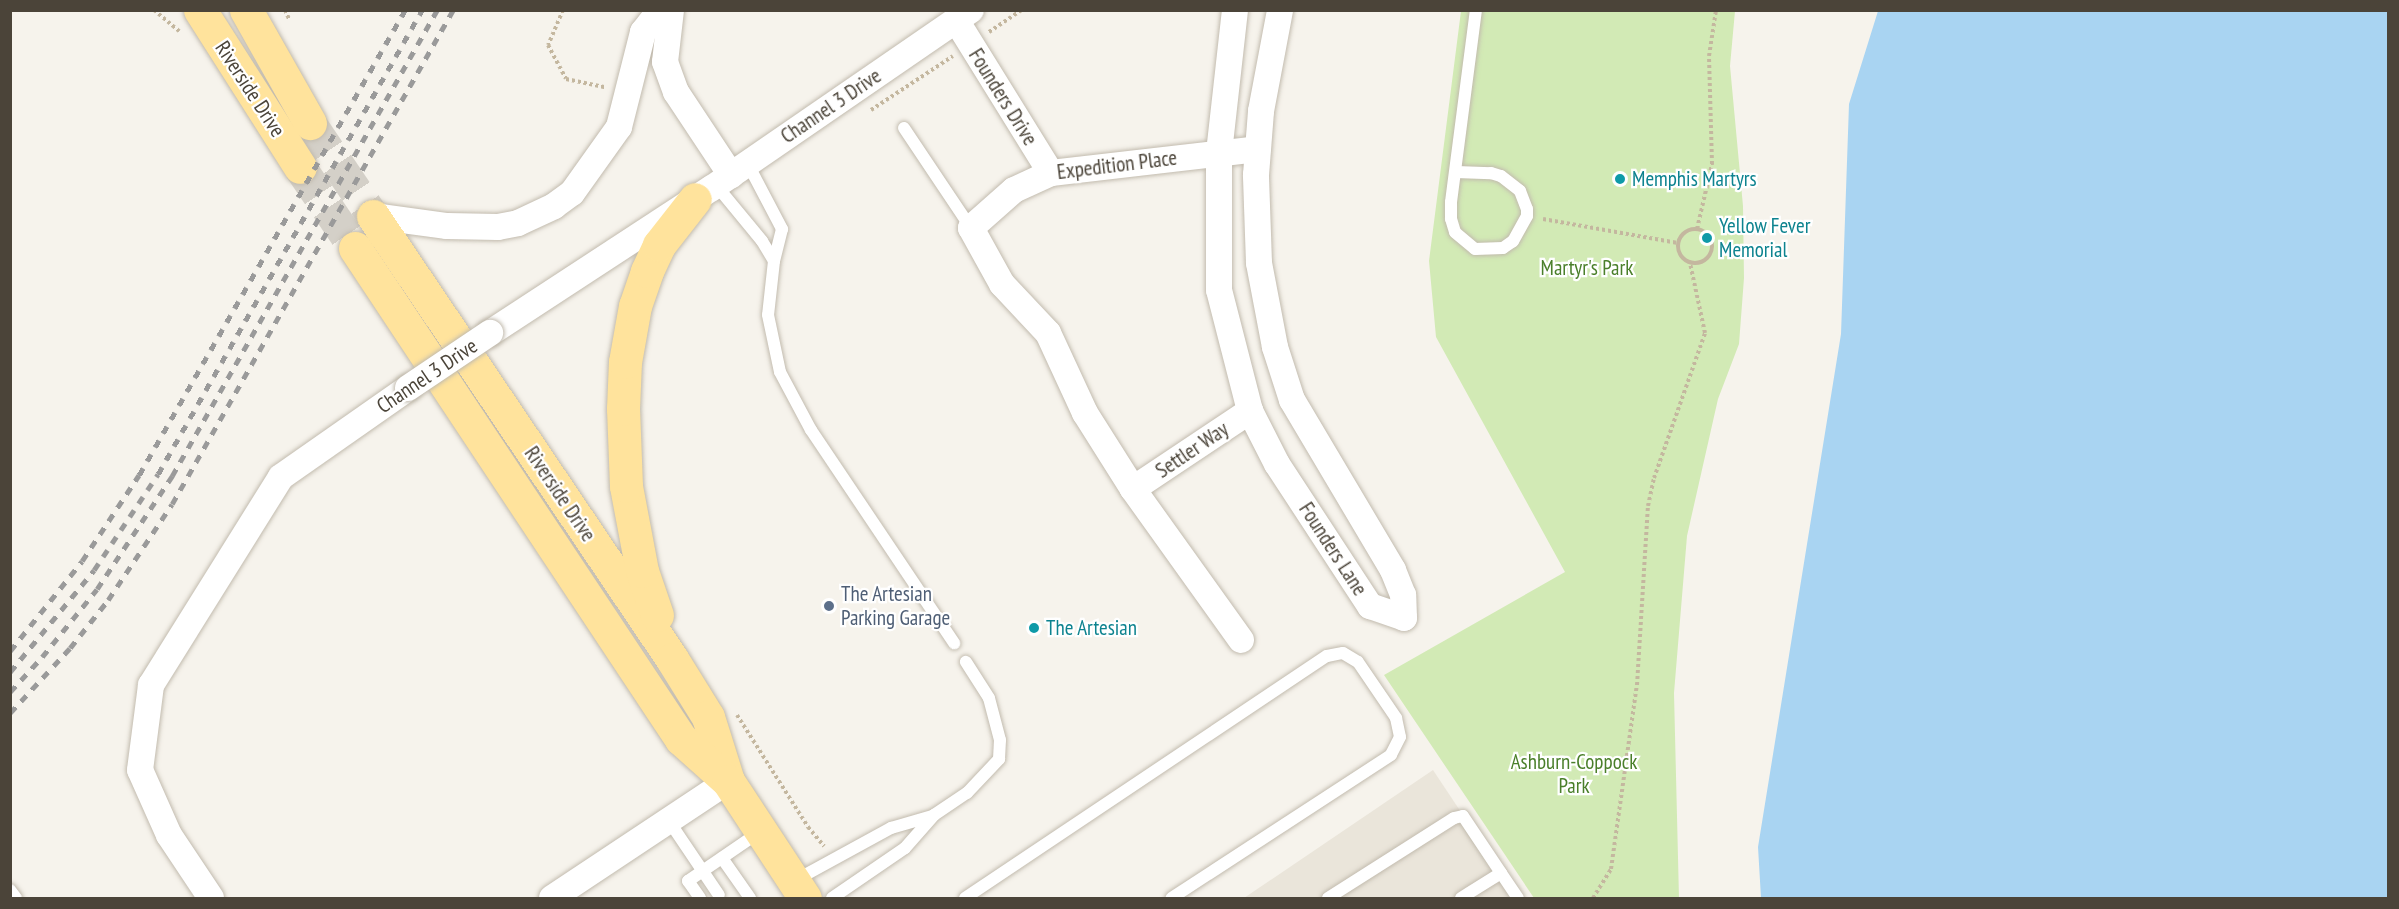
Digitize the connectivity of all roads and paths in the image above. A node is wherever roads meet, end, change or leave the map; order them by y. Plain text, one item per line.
1 (200, 10) edge
2 (246, 10) edge
3 (285, 10) edge
4 (660, 10) edge
5 (671, 10) edge
6 (1022, 10) edge
7 (1235, 10) edge
8 (1280, 10) edge
9 (1476, 10) edge
10 (1716, 10) edge
11 (964, 14) edge
12 (289, 18) dead end
13 (971, 44) junction
14 (865, 114) dead end
15 (310, 123) tunnel mouth
16 (904, 128) dead end
17 (1258, 149) junction
18 (1219, 153) junction
19 (300, 167) tunnel mouth
20 (1456, 172) junction
21 (1051, 173) junction
22 (731, 175) junction
23 (695, 199) junction
24 (373, 216) joint
25 (1527, 216) junction
26 (971, 228) junction
27 (1697, 229) junction
28 (1678, 243) junction
29 (355, 248) tunnel mouth
30 (774, 261) junction
31 (1690, 263) junction
32 (1250, 411) junction
33 (1133, 489) junction
34 (1242, 640) dead end
35 (954, 643) dead end
36 (672, 659) junction
37 (966, 662) dead end
38 (735, 710) dead end
39 (728, 781) junction
40 (934, 815) junction
41 (669, 820) junction
42 (761, 831) junction
43 (722, 858) junction
44 (834, 859) junction
45 (702, 871) junction
46 (1501, 873) junction
47 (10, 890) edge
48 (799, 890) edge
49 (719, 895) dead end
50 (16, 898) edge
51 (211, 898) edge
52 (552, 898) edge
53 (700, 898) edge
54 (750, 898) edge
55 (832, 898) edge
56 (965, 898) edge
57 (1172, 898) edge
58 (1328, 898) edge
59 (1461, 898) edge
60 (1518, 898) edge
61 (1593, 898) edge

1 - 19 main road, Riverside Drive
2 - 15 main road, Riverside Drive
3 - 12 path
4 - 24 street
5 - 22 street
6 - 13 path
7 - 18 street, Founders Lane
8 - 17 street, Founders Lane
9 - 20 lane
10 - 27 path
11 - 13 street, Founders Drive
11 - 22 street, Channel 3 Drive
13 - 14 path
13 - 21 street, Founders Drive
16 - 26 lane
17 - 18 street, Expedition Place
17 - 32 street, Founders Lane
18 - 21 street, Expedition Place
18 - 32 street, Founders Lane
20 - 25 lane
20 - 25 lane
21 - 26 street, Expedition Place
22 - 23 street, Channel 3 Drive
22 - 30 lane
22 - 30 lane
23 - 36 main road
23 - 51 street, Channel 3 Drive, bridge
24 - 36 main road, Riverside Drive
25 - 28 path
26 - 33 street
27 - 28 path
27 - 31 path
28 - 31 path
29 - 39 main road, Riverside Drive
30 - 35 lane
31 - 61 path
32 - 33 street, Settler Way
33 - 34 street
36 - 39 main road, Riverside Drive
37 - 40 lane
38 - 44 path
39 - 41 street
39 - 42 main road, Riverside Drive
40 - 44 lane
40 - 55 lane
41 - 45 lane
41 - 52 street
42 - 43 lane
42 - 48 main road, Riverside Drive
43 - 45 lane
43 - 54 lane
44 - 48 lane
45 - 49 lane
45 - 53 lane
46 - 58 lane
46 - 59 lane
46 - 60 lane
47 - 50 lane
56 - 57 lane

